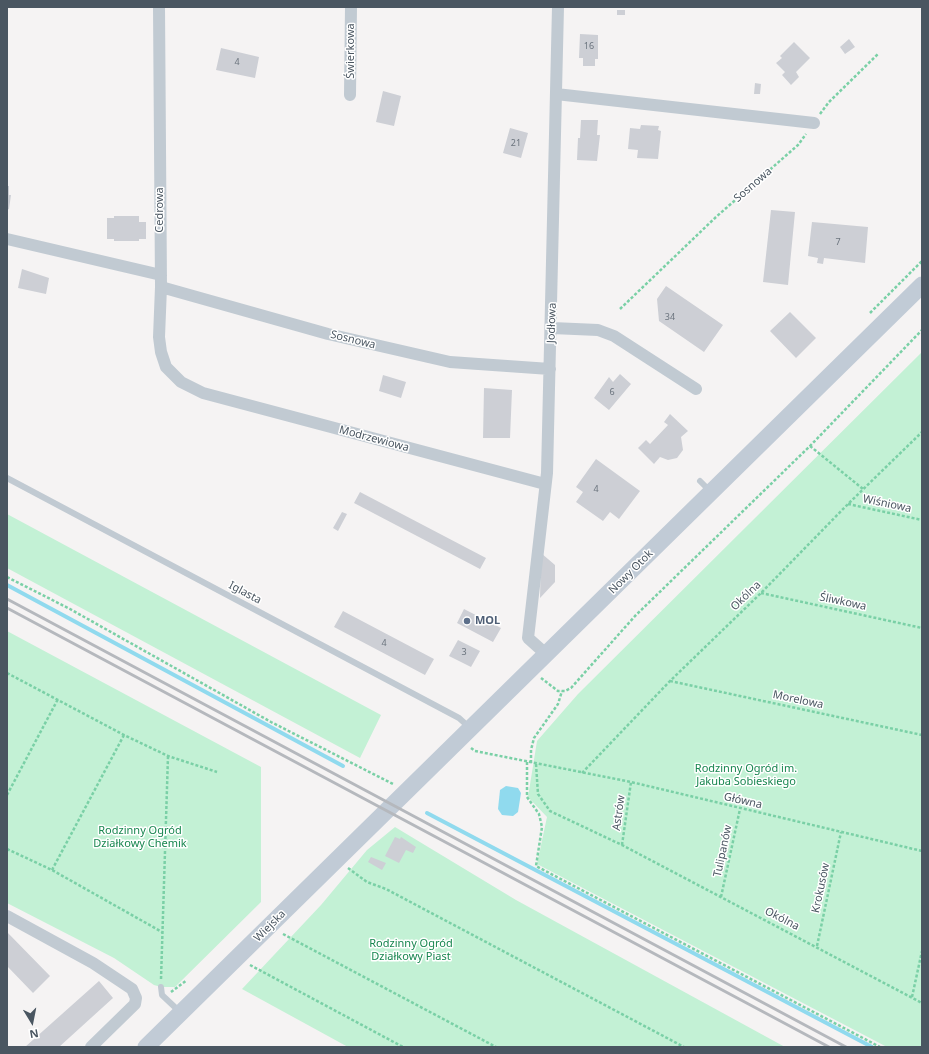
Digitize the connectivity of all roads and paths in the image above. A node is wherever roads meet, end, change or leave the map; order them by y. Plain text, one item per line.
1 (160, 7) edge
2 (351, 7) edge
3 (558, 7) edge
4 (879, 53) dead end
5 (556, 94) junction
6 (350, 95) dead end
7 (814, 123) junction
8 (7, 239) edge
9 (161, 275) junction
10 (922, 285) edge
11 (161, 287) junction
12 (922, 297) edge
13 (620, 309) dead end
14 (552, 328) junction
15 (922, 330) edge
16 (868, 338) junction
17 (550, 369) junction
18 (696, 389) dead end
19 (203, 393) joint
20 (922, 432) edge
21 (810, 446) junction
22 (7, 478) edge
23 (545, 484) junction
24 (863, 489) junction
25 (848, 504) junction
26 (922, 520) edge
27 (7, 577) edge
28 (761, 593) junction
29 (922, 628) edge
30 (547, 655) junction
31 (532, 670) junction
32 (7, 673) edge
33 (670, 681) junction
34 (562, 691) junction
35 (58, 699) junction
36 (466, 734) junction
37 (124, 735) junction
38 (922, 735) edge
39 (168, 756) junction
40 (527, 762) junction
41 (531, 763) junction
42 (536, 764) junction
43 (216, 772) dead end
44 (582, 773) junction
45 (631, 782) junction
46 (394, 784) dead end
47 (7, 795) edge
48 (394, 805) joint
49 (740, 809) junction
50 (841, 832) junction
51 (622, 845) junction
52 (7, 849) edge
53 (922, 851) edge
54 (339, 858) junction
55 (52, 870) junction
56 (721, 897) junction
57 (7, 916) edge
58 (162, 932) junction
59 (283, 934) dead end
60 (817, 946) junction
61 (922, 951) edge
62 (239, 956) junction
63 (161, 987) joint
64 (912, 997) junction
65 (922, 1003) edge
66 (180, 1012) junction
67 (151, 1043) edge
68 (91, 1047) edge
69 (403, 1047) edge
70 (496, 1047) edge
71 (684, 1047) edge
72 (880, 1047) edge

1 - 9 street, Cedrowa
2 - 6 street, Świerkowa
3 - 5 street, Jodłowa
4 - 7 path, Sosnowa
5 - 7 street
5 - 14 street, Jodłowa
7 - 13 path, Sosnowa
8 - 9 street
9 - 11 street, Cedrowa
10 - 16 main road, Nowy Otok
11 - 17 street, Sosnowa
11 - 19 street, Cedrowa
12 - 16 main road, Nowy Otok
14 - 17 street, Jodłowa
14 - 18 street
15 - 21 path
16 - 30 main road, Nowy Otok
17 - 23 street, Jodłowa
19 - 23 street, Modrzewiowa
20 - 24 path, Okólna
21 - 24 path
21 - 34 path
22 - 36 lane, Iglasta
23 - 30 street, Jodłowa
24 - 25 path, Okólna
25 - 26 path, Wiśniowa
25 - 28 path, Okólna
27 - 46 path
28 - 29 path, Śliwkowa
28 - 33 path, Okólna
30 - 31 main road, Nowy Otok
31 - 34 path
31 - 36 main road, Nowy Otok
32 - 35 path
33 - 38 path, Morelowa
33 - 44 path, Okólna
34 - 41 path
35 - 37 path
35 - 47 path
36 - 40 path, Główna
36 - 48 main road, Nowy Otok
37 - 39 path
37 - 55 path
39 - 43 path
39 - 58 path
40 - 41 path, Główna
40 - 72 path
41 - 42 path, Główna
42 - 44 path, Główna
42 - 51 path, Okólna
44 - 45 path, Główna
45 - 49 path, Główna
45 - 51 path, Astrów
48 - 54 main road, Wiejska
49 - 50 path, Główna
49 - 56 path, Tulipanów
50 - 53 path, Główna
50 - 60 path, Krokusów
51 - 56 path, Okólna
52 - 55 path
54 - 62 main road, Wiejska
54 - 71 path
55 - 58 path
56 - 60 path, Okólna
57 - 68 street
58 - 63 path
59 - 70 path
60 - 64 path, Okólna
61 - 64 path
62 - 66 main road, Wiejska
62 - 69 path
63 - 66 lane
64 - 65 path, Okólna
66 - 67 main road, Wiejska

